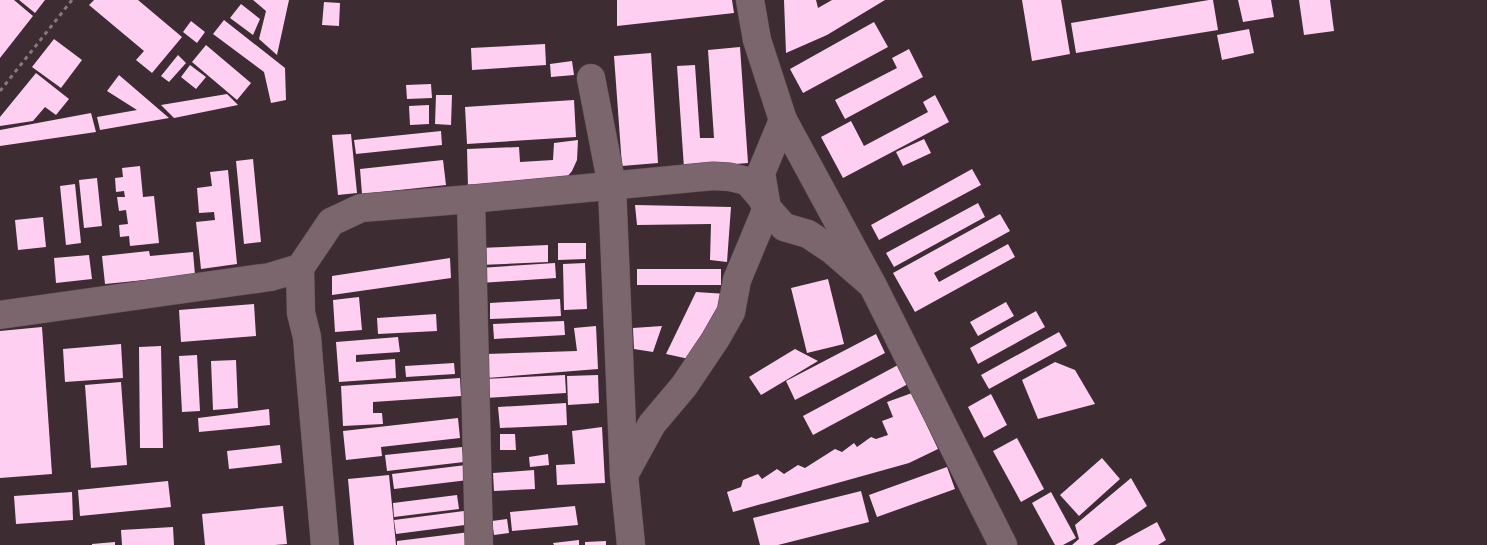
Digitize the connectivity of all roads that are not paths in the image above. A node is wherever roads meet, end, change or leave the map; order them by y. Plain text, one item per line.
1 (750, 0) edge
2 (591, 78) dead end
3 (783, 120) junction
4 (612, 186) junction
5 (471, 199) junction
6 (767, 208) junction
7 (300, 268) junction
8 (873, 286) junction
9 (0, 315) edge
10 (624, 475) junction
11 (325, 545) edge
12 (479, 545) edge
13 (631, 545) edge
14 (1003, 545) edge

1 - 3 street
2 - 4 street
3 - 6 street
3 - 8 street
4 - 5 street
4 - 6 street
4 - 10 street
5 - 7 street
5 - 12 street
6 - 8 street
6 - 10 street
7 - 9 street
7 - 11 street
8 - 14 street
10 - 13 street

